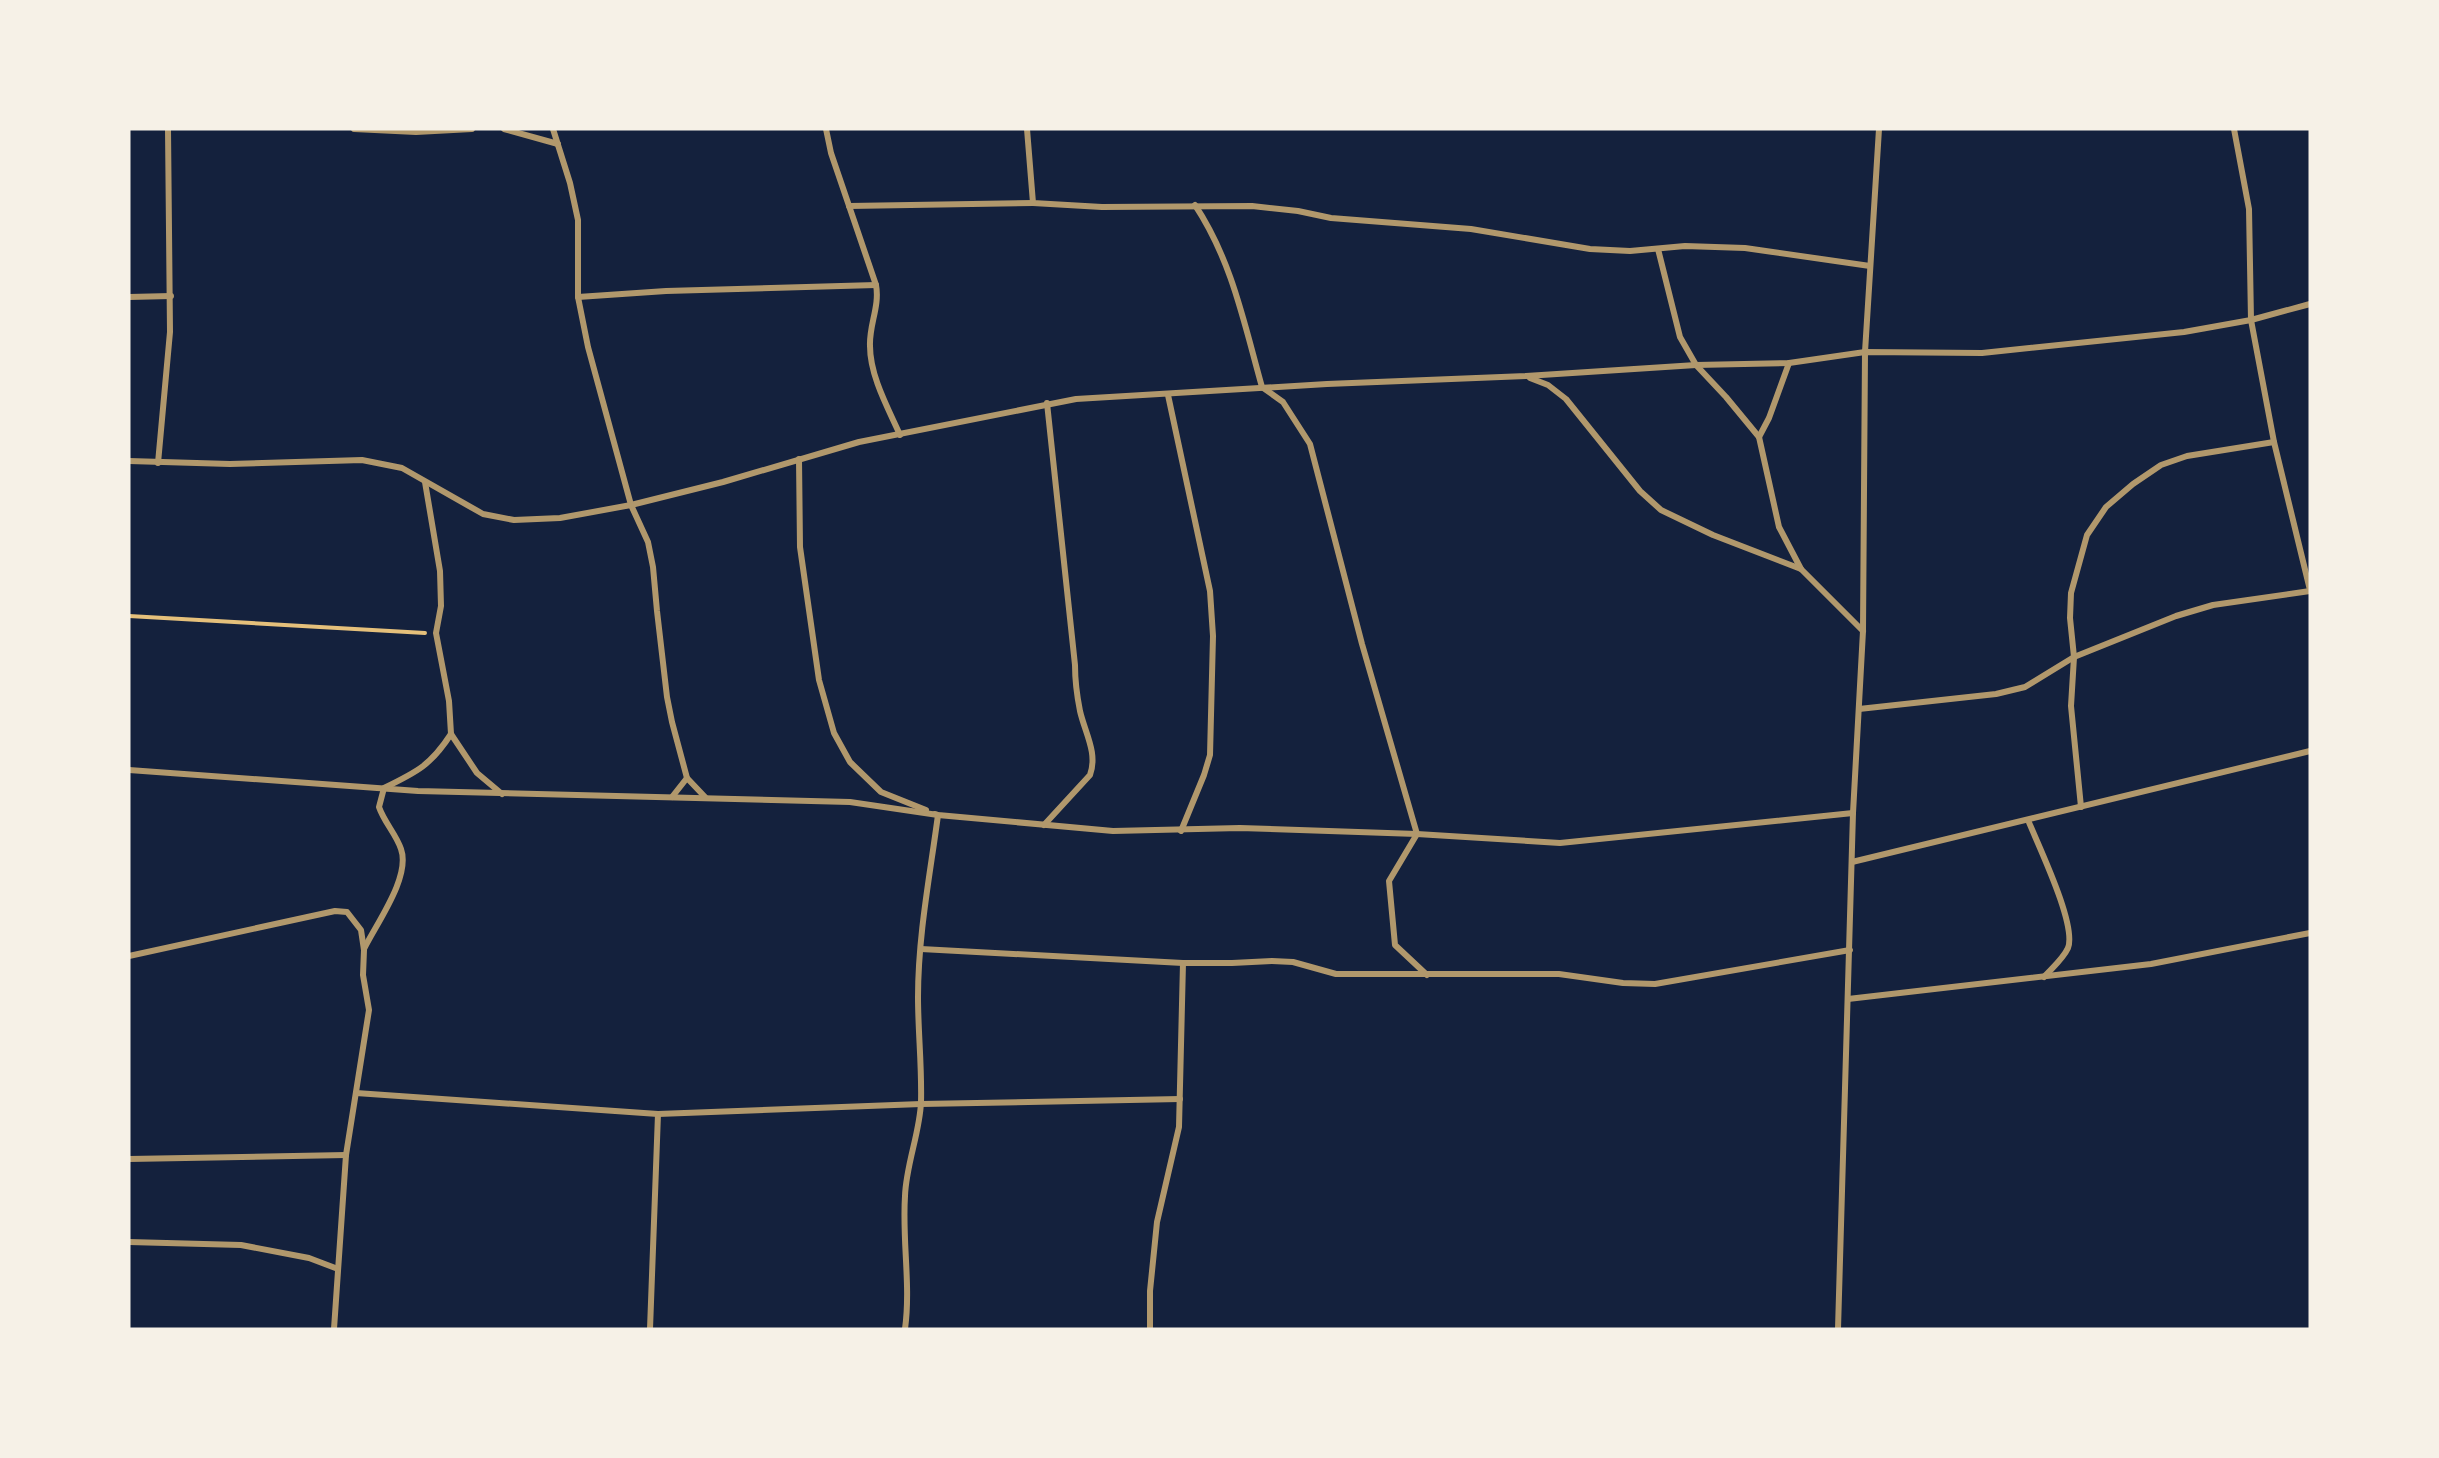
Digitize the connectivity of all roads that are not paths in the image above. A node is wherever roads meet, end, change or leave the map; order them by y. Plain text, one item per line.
1 (168, 129) edge
2 (354, 129) edge
3 (472, 129) edge
4 (504, 129) edge
5 (553, 129) edge
6 (826, 129) edge
7 (1027, 129) edge
8 (1879, 129) edge
9 (2234, 129) edge
10 (558, 144) junction
11 (1033, 203) junction
12 (1195, 205) junction
13 (849, 206) junction
14 (1658, 249) junction
15 (1870, 266) junction
16 (876, 285) junction
17 (171, 296) junction
18 (129, 297) edge
19 (578, 297) junction
20 (2310, 304) edge
21 (2251, 320) junction
22 (1865, 352) junction
23 (1789, 363) junction
24 (1696, 365) junction
25 (1526, 376) junction
26 (1262, 387) junction
27 (1168, 395) junction
28 (1047, 403) junction
29 (900, 435) junction
30 (1759, 437) junction
31 (2274, 442) junction
32 (800, 459) junction
33 (129, 461) edge
34 (158, 463) junction
35 (425, 482) junction
36 (631, 505) junction
37 (1801, 569) junction
38 (2310, 591) edge
39 (1863, 631) junction
40 (2074, 657) junction
41 (1859, 709) junction
42 (451, 734) junction
43 (2310, 751) edge
44 (129, 770) edge
45 (687, 778) junction
46 (384, 788) junction
47 (502, 794) junction
48 (672, 797) junction
49 (705, 797) junction
50 (2081, 807) junction
51 (1853, 813) junction
52 (938, 815) junction
53 (2028, 820) junction
54 (1044, 825) junction
55 (1181, 831) junction
56 (1417, 834) junction
57 (1852, 862) junction
58 (2310, 933) edge
59 (921, 949) junction
60 (364, 950) junction
61 (1850, 950) junction
62 (129, 956) edge
63 (1183, 963) junction
64 (1427, 975) junction
65 (2044, 977) junction
66 (1848, 999) junction
67 (356, 1093) junction
68 (1180, 1099) junction
69 (921, 1104) junction
70 (658, 1114) junction
71 (346, 1155) junction
72 (129, 1159) edge
73 (129, 1236) edge
74 (142, 1240) junction
75 (129, 1242) edge
76 (338, 1269) junction
77 (334, 1329) edge
78 (650, 1329) edge
79 (905, 1329) edge
80 (1150, 1329) edge
81 (1838, 1329) edge

1 - 17 street
2 - 3 street
4 - 10 street
5 - 10 street
6 - 13 street
7 - 11 street
8 - 15 street
9 - 21 street
10 - 19 street
11 - 12 street
11 - 13 street
12 - 14 street
12 - 26 street
13 - 16 street
14 - 15 street
14 - 24 street
15 - 22 street
16 - 19 street
16 - 29 street
17 - 18 street
17 - 34 street
19 - 36 street
20 - 21 street
21 - 22 street
21 - 31 street
22 - 23 street
22 - 39 street
23 - 24 street
23 - 30 street
24 - 25 street
24 - 30 street
25 - 26 street
25 - 37 street
26 - 27 street
26 - 56 street
27 - 28 street
27 - 55 street
28 - 29 street
28 - 54 street
29 - 32 street
30 - 37 street
31 - 38 street
31 - 40 street
32 - 36 street
32 - 52 street
33 - 34 street
34 - 35 street
35 - 36 street
35 - 42 street
36 - 45 street
37 - 39 street
38 - 40 street
39 - 41 street
40 - 41 street
40 - 50 street
41 - 51 street
42 - 46 street
42 - 47 street
43 - 50 street
44 - 46 street
45 - 48 street
45 - 49 street
46 - 47 street
46 - 60 street
47 - 48 street
48 - 49 street
49 - 52 street
50 - 53 street
51 - 56 street
51 - 57 street
52 - 54 street
52 - 59 street
53 - 57 street
53 - 65 street
54 - 55 street
55 - 56 street
56 - 64 street
57 - 61 street
58 - 65 street
59 - 63 street
59 - 69 street
60 - 62 street
60 - 67 street
61 - 64 street
61 - 66 street
63 - 64 street
63 - 68 street
65 - 66 street
66 - 81 street
67 - 70 street
67 - 71 street
68 - 69 street
68 - 80 street
69 - 70 street
69 - 79 street
70 - 78 street
71 - 72 street
71 - 76 street
73 - 74 street
74 - 75 street
74 - 76 street
76 - 77 street

